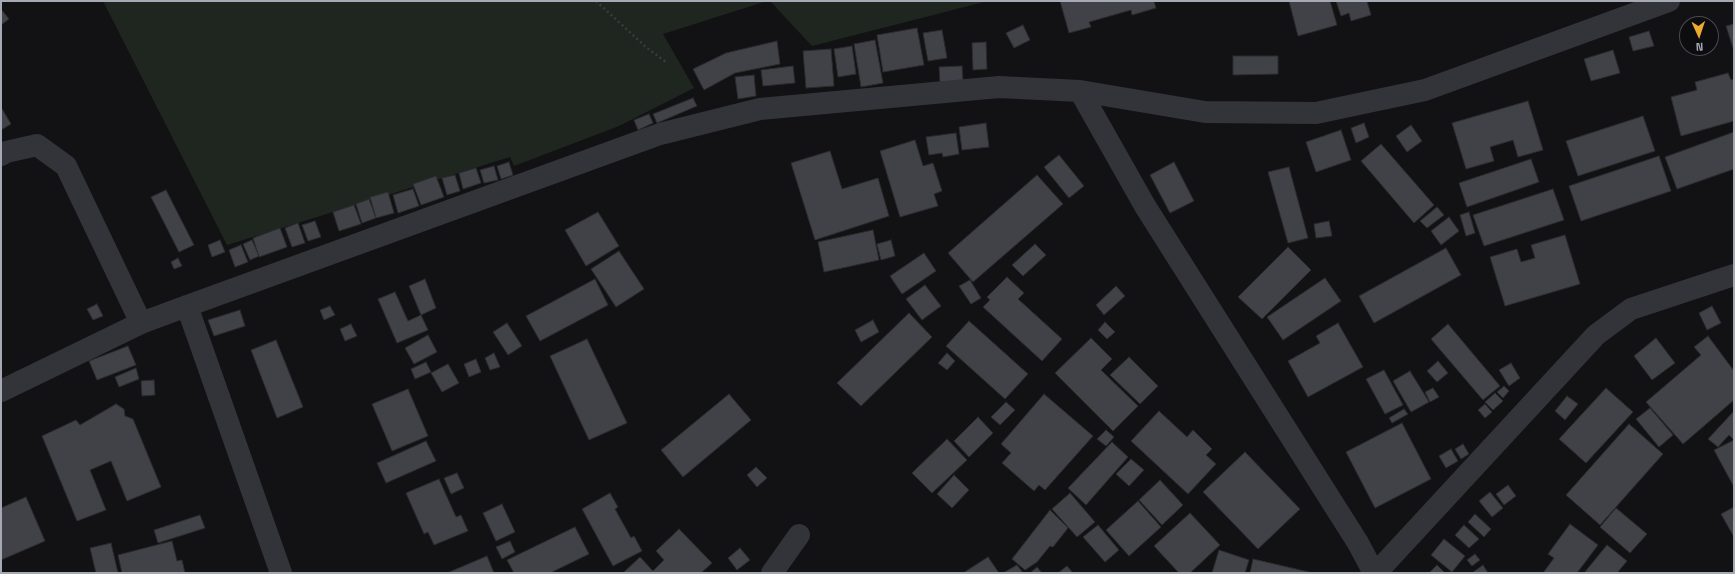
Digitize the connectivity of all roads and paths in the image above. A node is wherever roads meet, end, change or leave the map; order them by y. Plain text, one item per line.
1 (596, 1) edge
2 (1669, 1) edge
3 (666, 62) dead end
4 (1080, 91) junction
5 (1, 155) edge
6 (1734, 275) edge
7 (187, 306) junction
8 (141, 323) junction
9 (1, 391) edge
10 (799, 535) dead end
11 (281, 573) edge
12 (772, 573) edge
13 (1375, 573) edge

1 - 3 path
2 - 4 street
4 - 7 street
4 - 13 street
5 - 8 street
6 - 13 street
7 - 8 street
7 - 11 street
8 - 9 street
10 - 12 street

